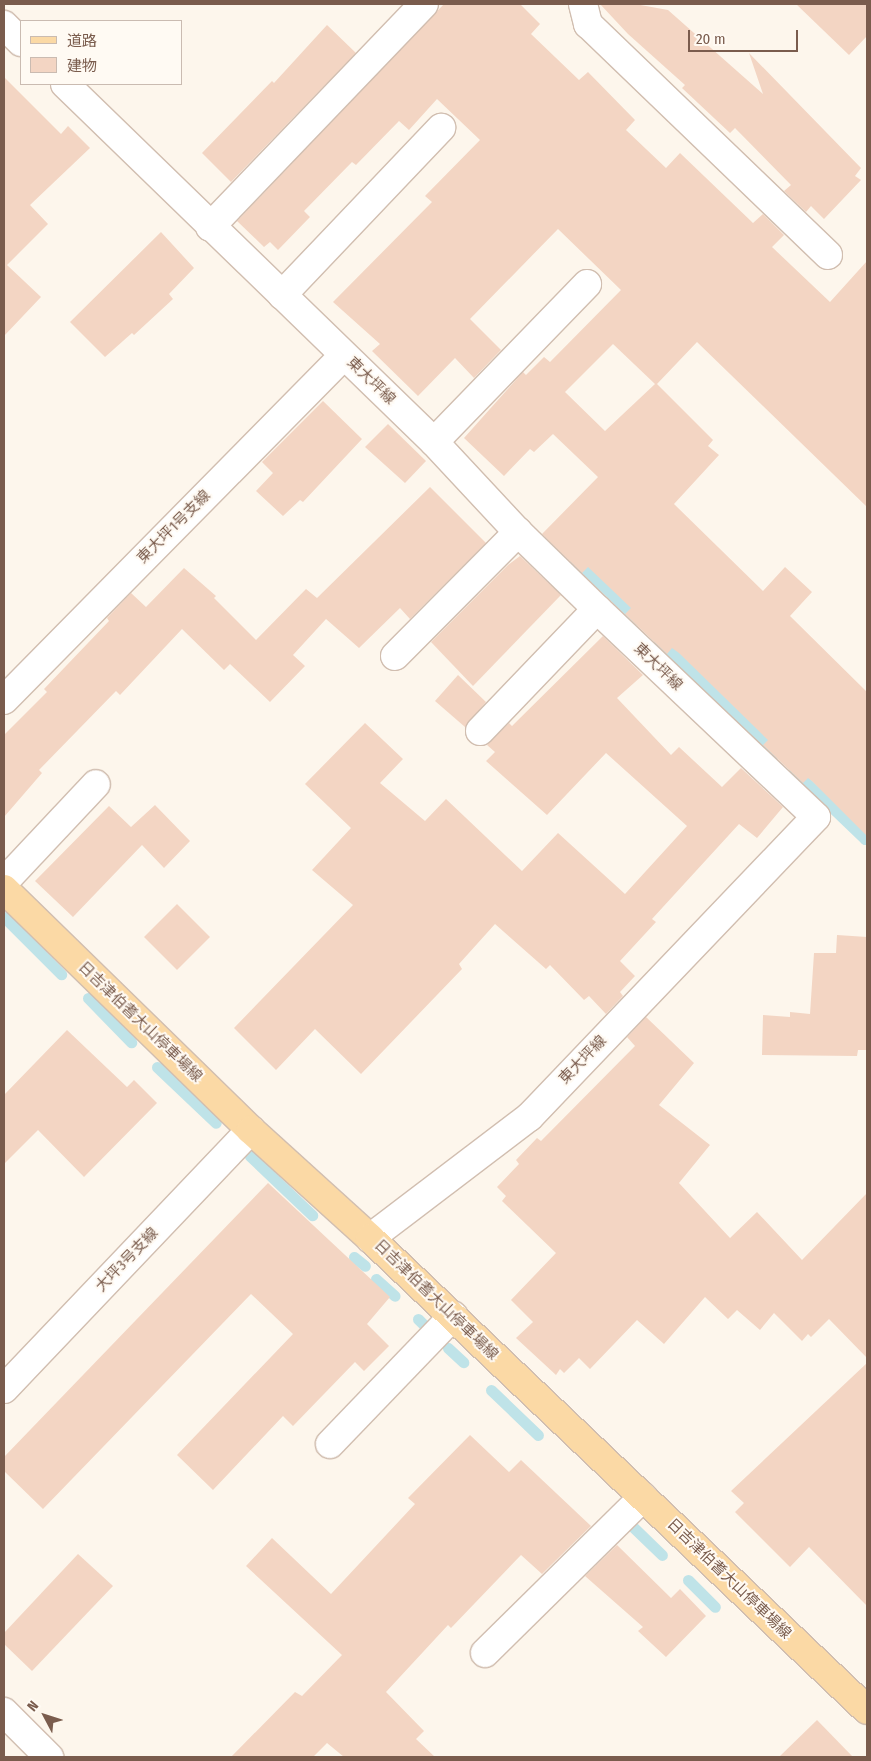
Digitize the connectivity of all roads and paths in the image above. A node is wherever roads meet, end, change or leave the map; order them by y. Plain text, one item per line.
1 (424, 4) edge
2 (583, 4) edge
3 (4, 24) edge
4 (20, 41) edge
5 (66, 85) edge
6 (441, 128) dead end
7 (210, 227) junction
8 (828, 254) dead end
9 (587, 284) dead end
10 (282, 295) junction
11 (344, 355) junction
12 (434, 442) junction
13 (518, 532) junction
14 (597, 609) junction
15 (395, 656) dead end
16 (4, 700) edge
17 (480, 730) dead end
18 (96, 784) dead end
19 (4, 882) edge
20 (4, 890) edge
21 (251, 1130) junction
22 (370, 1238) junction
23 (453, 1316) junction
24 (4, 1389) edge
25 (330, 1444) dead end
26 (643, 1496) junction
27 (485, 1653) dead end
28 (867, 1710) edge
29 (4, 1712) edge
30 (49, 1757) edge

1 - 7 street
2 - 8 street
3 - 4 street
5 - 7 street, 東大坪線
6 - 10 street
7 - 10 street, 東大坪線
9 - 12 street
10 - 11 street, 東大坪線
11 - 12 street, 東大坪線
11 - 16 street, 東大坪1号支線
12 - 13 street, 東大坪線
13 - 14 street, 東大坪線
13 - 15 street
14 - 17 street
14 - 22 street, 東大坪線
18 - 19 street
20 - 21 main road, 日吉津伯耆大山停車場線
21 - 22 main road, 日吉津伯耆大山停車場線
21 - 24 street, 大坪3号支線
22 - 23 main road, 日吉津伯耆大山停車場線
23 - 25 street
23 - 26 main road, 日吉津伯耆大山停車場線
26 - 27 street
26 - 28 main road, 日吉津伯耆大山停車場線
29 - 30 street

